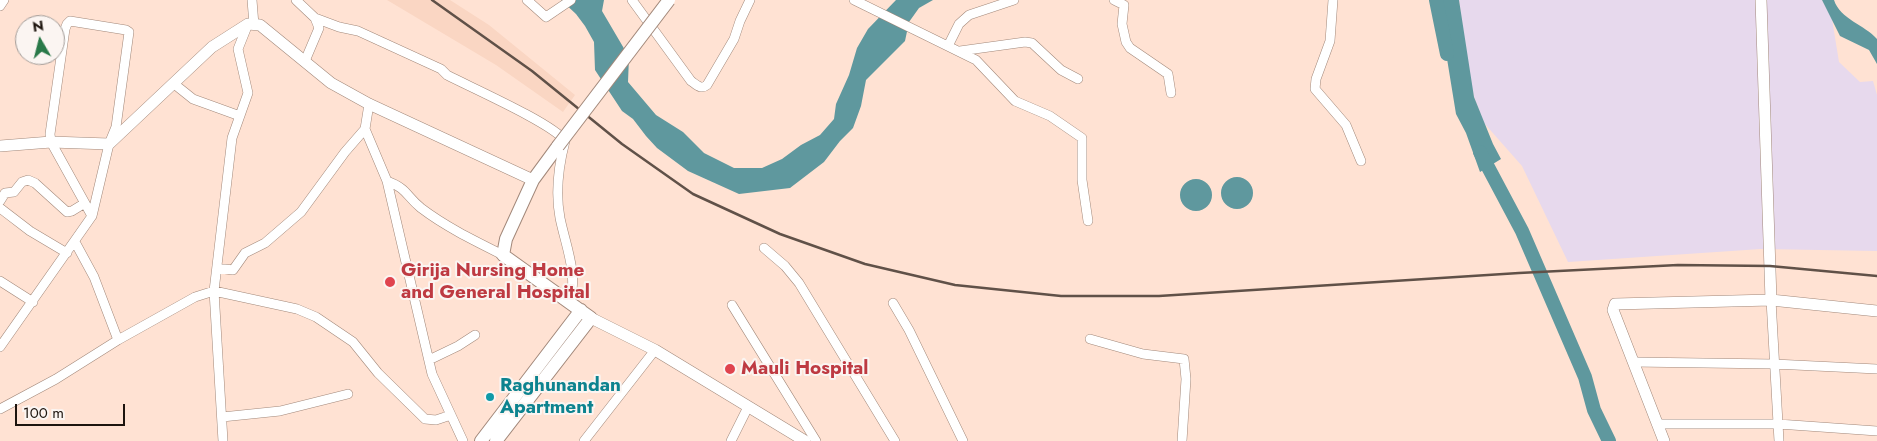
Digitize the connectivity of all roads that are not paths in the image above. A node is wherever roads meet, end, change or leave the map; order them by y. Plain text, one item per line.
1 (4, 0) edge
2 (252, 0) edge
3 (296, 0) edge
4 (527, 0) edge
5 (570, 0) edge
6 (632, 0) edge
7 (670, 0) edge
8 (750, 0) edge
9 (854, 0) edge
10 (1014, 0) edge
11 (1114, 0) edge
12 (1333, 0) edge
13 (1761, 0) edge
14 (0, 6) edge
15 (315, 18) junction
16 (251, 24) junction
17 (948, 46) junction
18 (960, 51) junction
19 (305, 61) junction
20 (1078, 79) dead end
21 (173, 84) junction
22 (1171, 93) dead end
23 (369, 104) junction
24 (240, 116) junction
25 (365, 129) junction
26 (51, 142) junction
27 (109, 144) junction
28 (0, 146) edge
29 (1361, 161) dead end
30 (533, 180) junction
31 (387, 181) junction
32 (0, 201) edge
33 (84, 203) junction
34 (0, 208) edge
35 (92, 216) junction
36 (1088, 221) dead end
37 (75, 242) junction
38 (764, 248) dead end
39 (67, 253) junction
40 (503, 255) junction
41 (217, 268) junction
42 (0, 281) edge
43 (214, 291) junction
44 (1771, 300) junction
45 (33, 302) junction
46 (570, 302) junction
47 (894, 303) dead end
48 (732, 305) dead end
49 (1877, 311) edge
50 (586, 314) junction
51 (475, 335) dead end
52 (1090, 339) dead end
53 (118, 340) junction
54 (0, 347) edge
55 (655, 350) junction
56 (429, 360) junction
57 (1634, 362) junction
58 (1774, 364) junction
59 (1877, 369) edge
60 (348, 394) dead end
61 (748, 407) junction
62 (0, 409) edge
63 (451, 416) junction
64 (222, 417) junction
65 (1657, 424) junction
66 (1778, 424) junction
67 (1877, 431) edge
68 (223, 441) edge
69 (463, 441) edge
70 (481, 441) edge
71 (496, 441) edge
72 (584, 441) edge
73 (731, 441) edge
74 (805, 441) edge
75 (816, 441) edge
76 (895, 441) edge
77 (963, 441) edge
78 (1182, 441) edge
79 (1664, 441) edge
80 (1779, 441) edge

1 - 14 street
2 - 16 street
3 - 15 street
4 - 5 street
6 - 8 street
7 - 30 main road, bridge
9 - 17 street
10 - 17 street
11 - 22 street
12 - 29 street
13 - 44 street
15 - 19 street
15 - 46 street
16 - 19 street
16 - 21 street
16 - 24 street
17 - 18 street
18 - 20 street
18 - 36 street
19 - 23 street
21 - 24 street
21 - 27 street
23 - 25 street
23 - 30 street
24 - 41 street
25 - 31 street
25 - 41 street
26 - 27 street
26 - 27 street
26 - 28 street
26 - 33 street
27 - 35 street
30 - 40 main road
31 - 40 street
31 - 56 street
32 - 33 street
33 - 35 street
34 - 39 street
35 - 37 street
37 - 39 street
37 - 53 street
38 - 76 street
39 - 45 street
40 - 46 main road
41 - 43 street
42 - 45 street
43 - 53 street
43 - 63 street
43 - 64 street
44 - 49 street
44 - 57 street
44 - 58 street
45 - 54 street
46 - 50 main road
47 - 77 street
48 - 75 street
50 - 55 street
50 - 70 main road
50 - 71 main road
51 - 56 street
52 - 78 street
53 - 62 street
55 - 61 street
55 - 72 street
56 - 63 street
57 - 58 street
57 - 65 street
58 - 59 street
58 - 66 street
60 - 64 street
61 - 73 street
61 - 74 street
63 - 69 street
64 - 68 street
65 - 66 street
65 - 79 street
66 - 67 street
66 - 80 street

